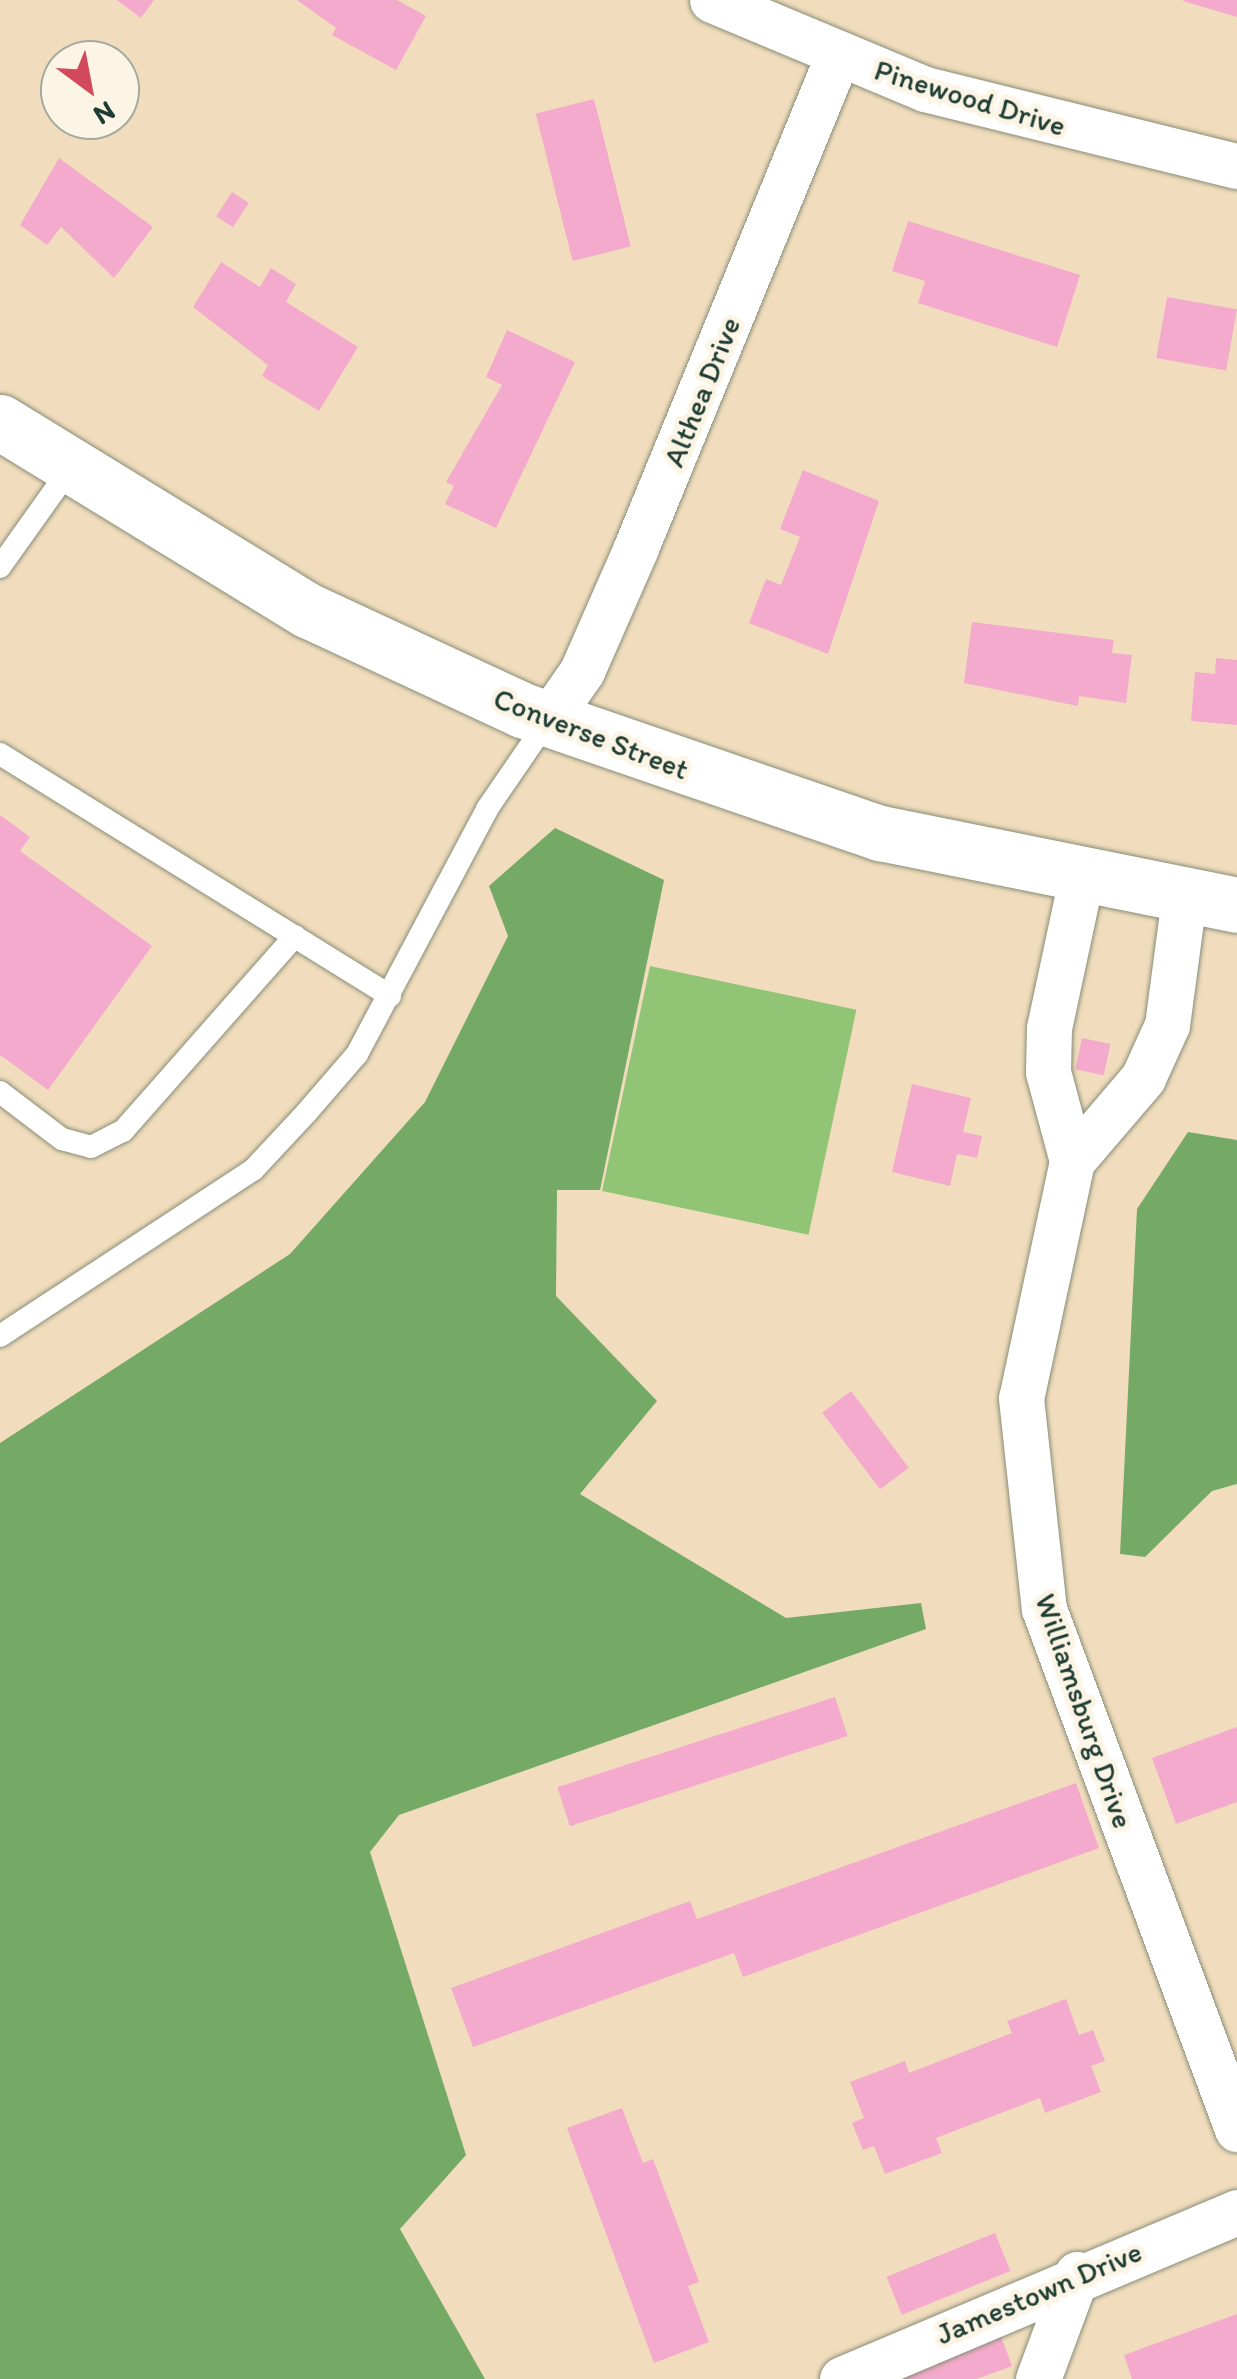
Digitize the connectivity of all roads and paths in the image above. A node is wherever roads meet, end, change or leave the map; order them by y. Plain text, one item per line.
1 (712, 0) edge
2 (838, 55) junction
3 (1237, 166) edge
4 (0, 422) edge
5 (69, 470) junction
6 (0, 567) edge
7 (548, 720) junction
8 (0, 754) edge
9 (1082, 879) junction
10 (1184, 898) junction
11 (1237, 905) edge
12 (295, 936) junction
13 (390, 996) junction
14 (0, 1092) edge
15 (1072, 1161) junction
16 (0, 1336) edge
17 (1237, 2129) edge
18 (1237, 2212) edge
19 (1077, 2274) junction
20 (842, 2379) edge
21 (1038, 2379) edge

1 - 2 street, Pinewood Drive
2 - 3 street, Pinewood Drive
2 - 7 street, Althea Drive
4 - 5 main road, Converse Street
5 - 6 lane
5 - 7 main road, Converse Street
7 - 9 main road, Converse Street
7 - 13 lane
8 - 12 lane
9 - 10 main road, Converse Street
9 - 15 street, Williamsburg Drive
10 - 11 main road, Converse Street
10 - 15 street, Williamsburg Drive
12 - 13 lane
12 - 14 lane
13 - 16 lane
15 - 17 street, Williamsburg Drive
18 - 19 street, Jamestown Drive
19 - 20 street, Jamestown Drive
19 - 21 street

